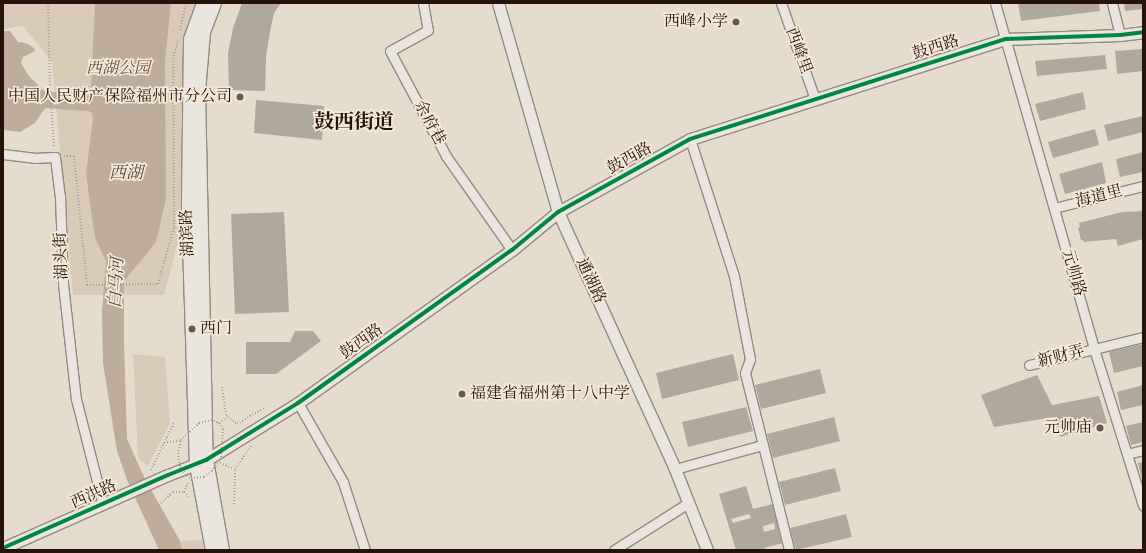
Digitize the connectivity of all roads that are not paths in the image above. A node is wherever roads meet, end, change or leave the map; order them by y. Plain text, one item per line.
1 (203, 3) edge
2 (214, 3) edge
3 (423, 3) edge
4 (498, 3) edge
5 (781, 3) edge
6 (996, 3) edge
7 (1112, 3) edge
8 (1143, 32) edge
9 (1120, 35) junction
10 (1006, 39) junction
11 (815, 98) junction
12 (690, 139) junction
13 (3, 154) edge
14 (1143, 186) edge
15 (1054, 208) junction
16 (558, 212) junction
17 (512, 250) junction
18 (1143, 337) edge
19 (1094, 349) junction
20 (1029, 365) dead end
21 (298, 403) junction
22 (762, 445) junction
23 (1143, 450) edge
24 (1127, 454) junction
25 (207, 462) junction
26 (675, 469) junction
27 (688, 503) junction
28 (103, 505) junction
29 (1143, 505) edge
30 (3, 548) edge
31 (212, 550) edge
32 (222, 550) edge
33 (366, 550) edge
34 (614, 550) edge
35 (707, 550) edge
36 (789, 550) edge

1 - 25 main road, 湖滨路
2 - 25 main road, 湖滨路
3 - 17 street, 余府巷
4 - 16 street, 通湖路
5 - 11 street, 西峰里
6 - 10 street, 元帅路
7 - 9 street
8 - 9 street, 鼓西路
9 - 10 street, 鼓西路
10 - 11 street, 鼓西路
10 - 15 street, 元帅路
11 - 12 street, 鼓西路
12 - 16 street, 鼓西路
12 - 22 street
13 - 28 street, 湖头街
14 - 15 street, 海道里
15 - 19 street, 元帅路
16 - 17 street, 鼓西路
16 - 26 street, 通湖路
17 - 21 street, 鼓西路
18 - 19 street, 新财弄
19 - 20 street, 新财弄
19 - 24 street, 元帅路
21 - 25 street, 鼓西路
21 - 33 street
22 - 26 street
22 - 36 street
23 - 24 street
24 - 29 street, 元帅路
25 - 28 street, 西洪路
25 - 31 main road
25 - 32 main road
26 - 27 street, 通湖路
27 - 34 street
27 - 35 street, 通湖路
28 - 30 street, 西洪路

